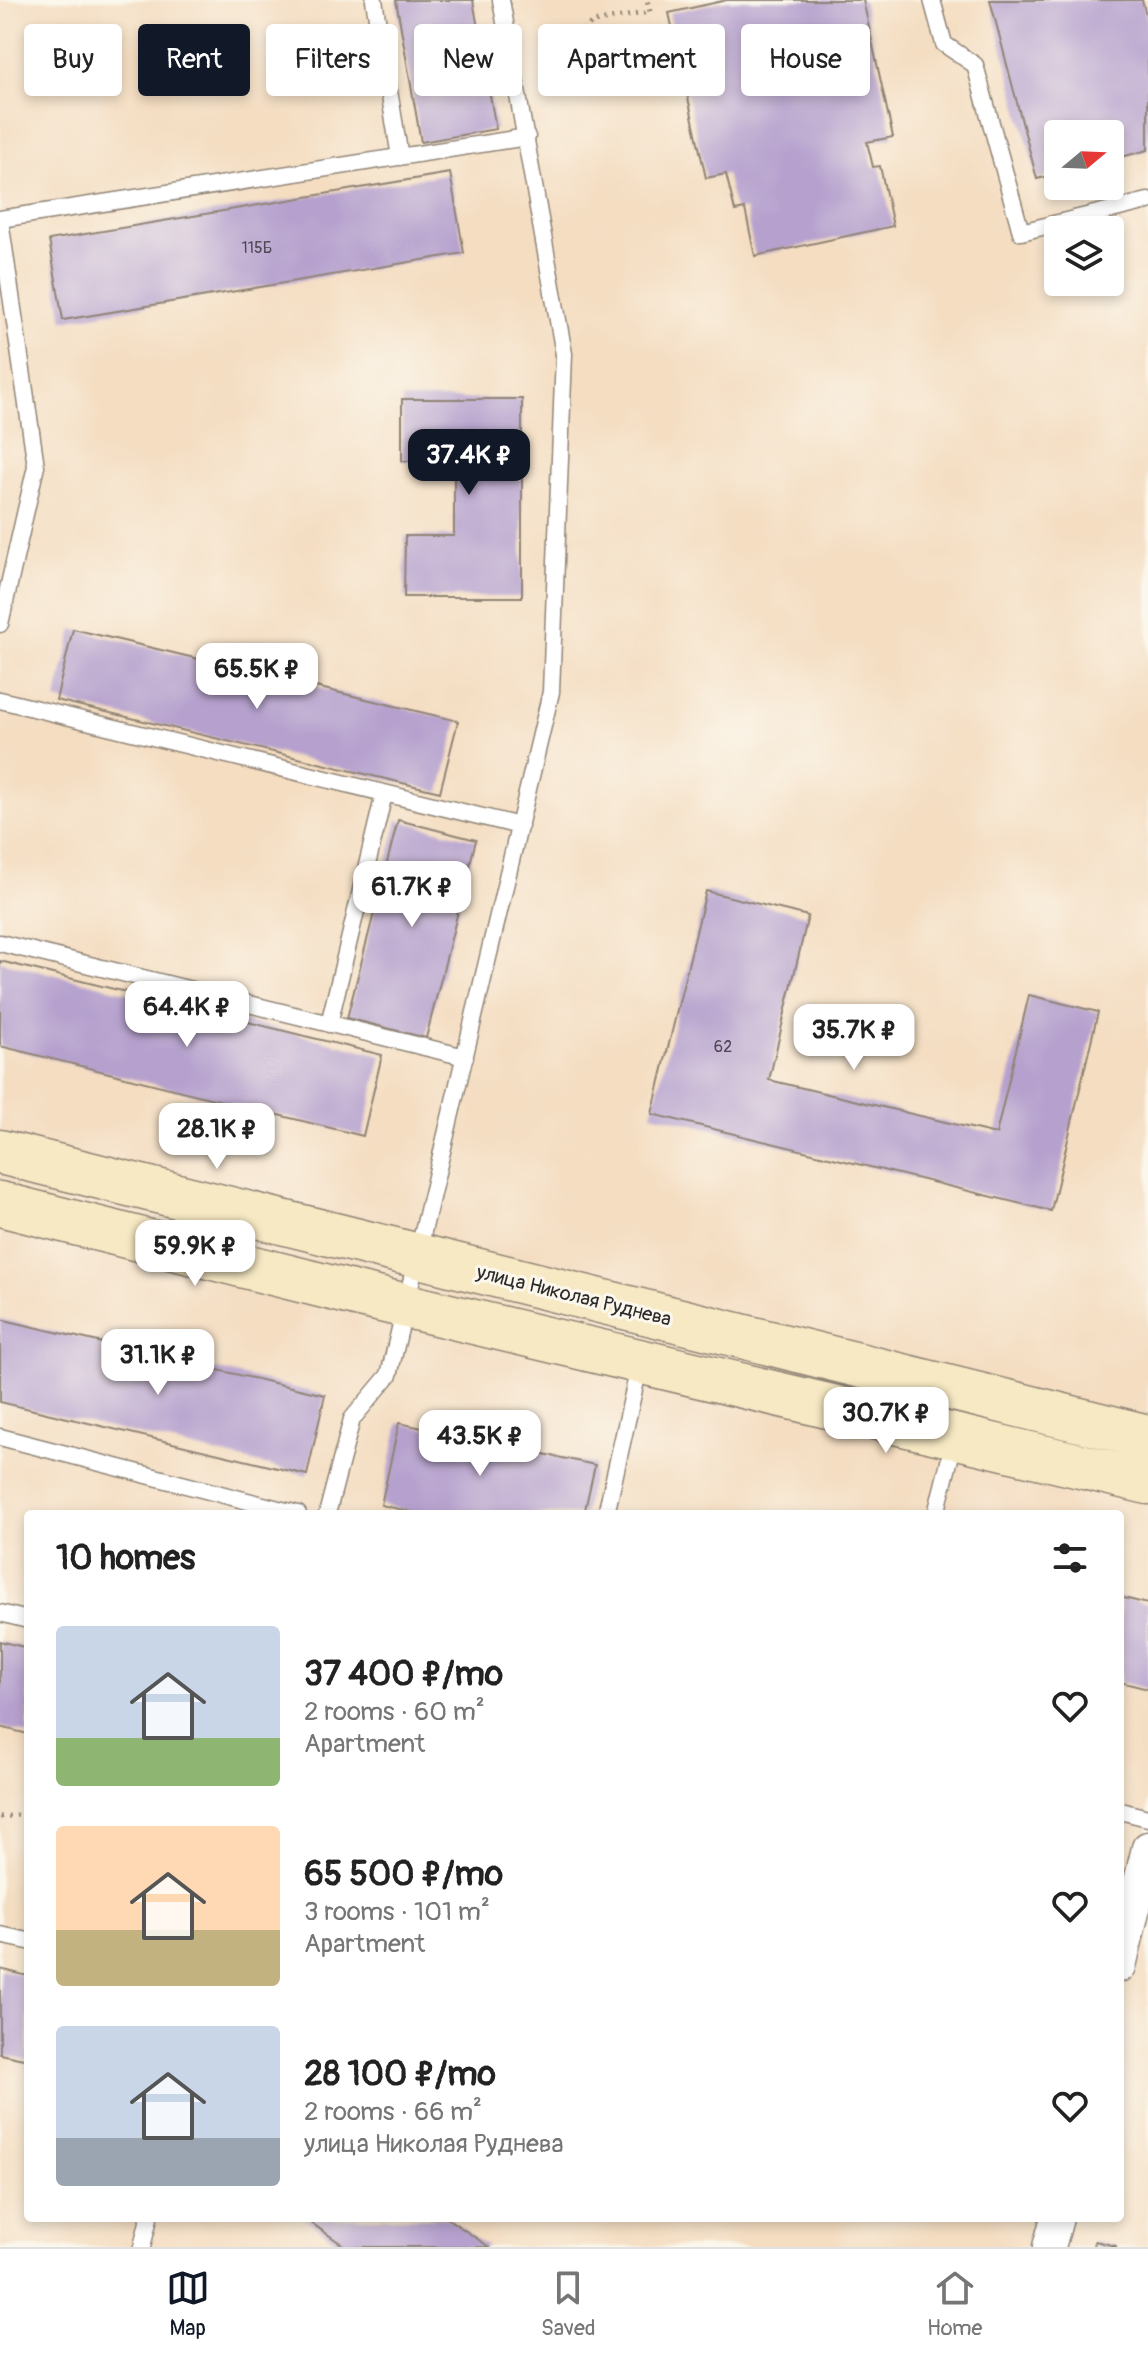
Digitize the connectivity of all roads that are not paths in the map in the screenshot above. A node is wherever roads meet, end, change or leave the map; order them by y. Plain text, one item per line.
1 (374, 0) edge
2 (501, 0) edge
3 (932, 0) edge
4 (527, 137) junction
5 (400, 157) junction
6 (1148, 201) edge
7 (0, 220) edge
8 (0, 624) edge
9 (0, 700) edge
10 (384, 794) junction
11 (520, 826) junction
12 (0, 943) edge
13 (329, 1024) junction
14 (465, 1057) junction
15 (0, 1152) edge
16 (0, 1204) edge
17 (417, 1256) junction
18 (406, 1305) junction
19 (640, 1362) junction
20 (955, 1436) junction
21 (0, 1437) edge
22 (1148, 1437) edge
23 (1148, 1482) edge
24 (283, 1510) edge
25 (328, 1510) edge
26 (607, 1510) edge
27 (937, 1510) edge
28 (0, 1613) edge
29 (24, 1619) edge
30 (1124, 1812) edge
31 (1148, 1818) edge
32 (1146, 1868) edge
33 (0, 1935) edge
34 (24, 1940) edge
35 (1124, 1951) edge
36 (148, 2222) edge
37 (1056, 2222) edge
38 (142, 2247) edge
39 (1049, 2247) edge

1 - 5 lane
2 - 4 lane
3 - 6 lane
4 - 5 lane
4 - 11 lane
5 - 7 lane
7 - 8 lane
9 - 10 lane
10 - 11 lane
10 - 13 lane
11 - 14 lane
12 - 13 lane
13 - 14 lane
14 - 17 lane
15 - 17 street, улица Николая Руднева
16 - 18 street
17 - 18 lane
17 - 22 street, улица Николая Руднева
18 - 19 street
18 - 25 lane
19 - 20 street
19 - 26 lane
20 - 23 street
20 - 27 lane
21 - 24 lane
28 - 29 lane
30 - 31 lane
32 - 35 street
33 - 34 lane
36 - 38 lane
37 - 39 street

